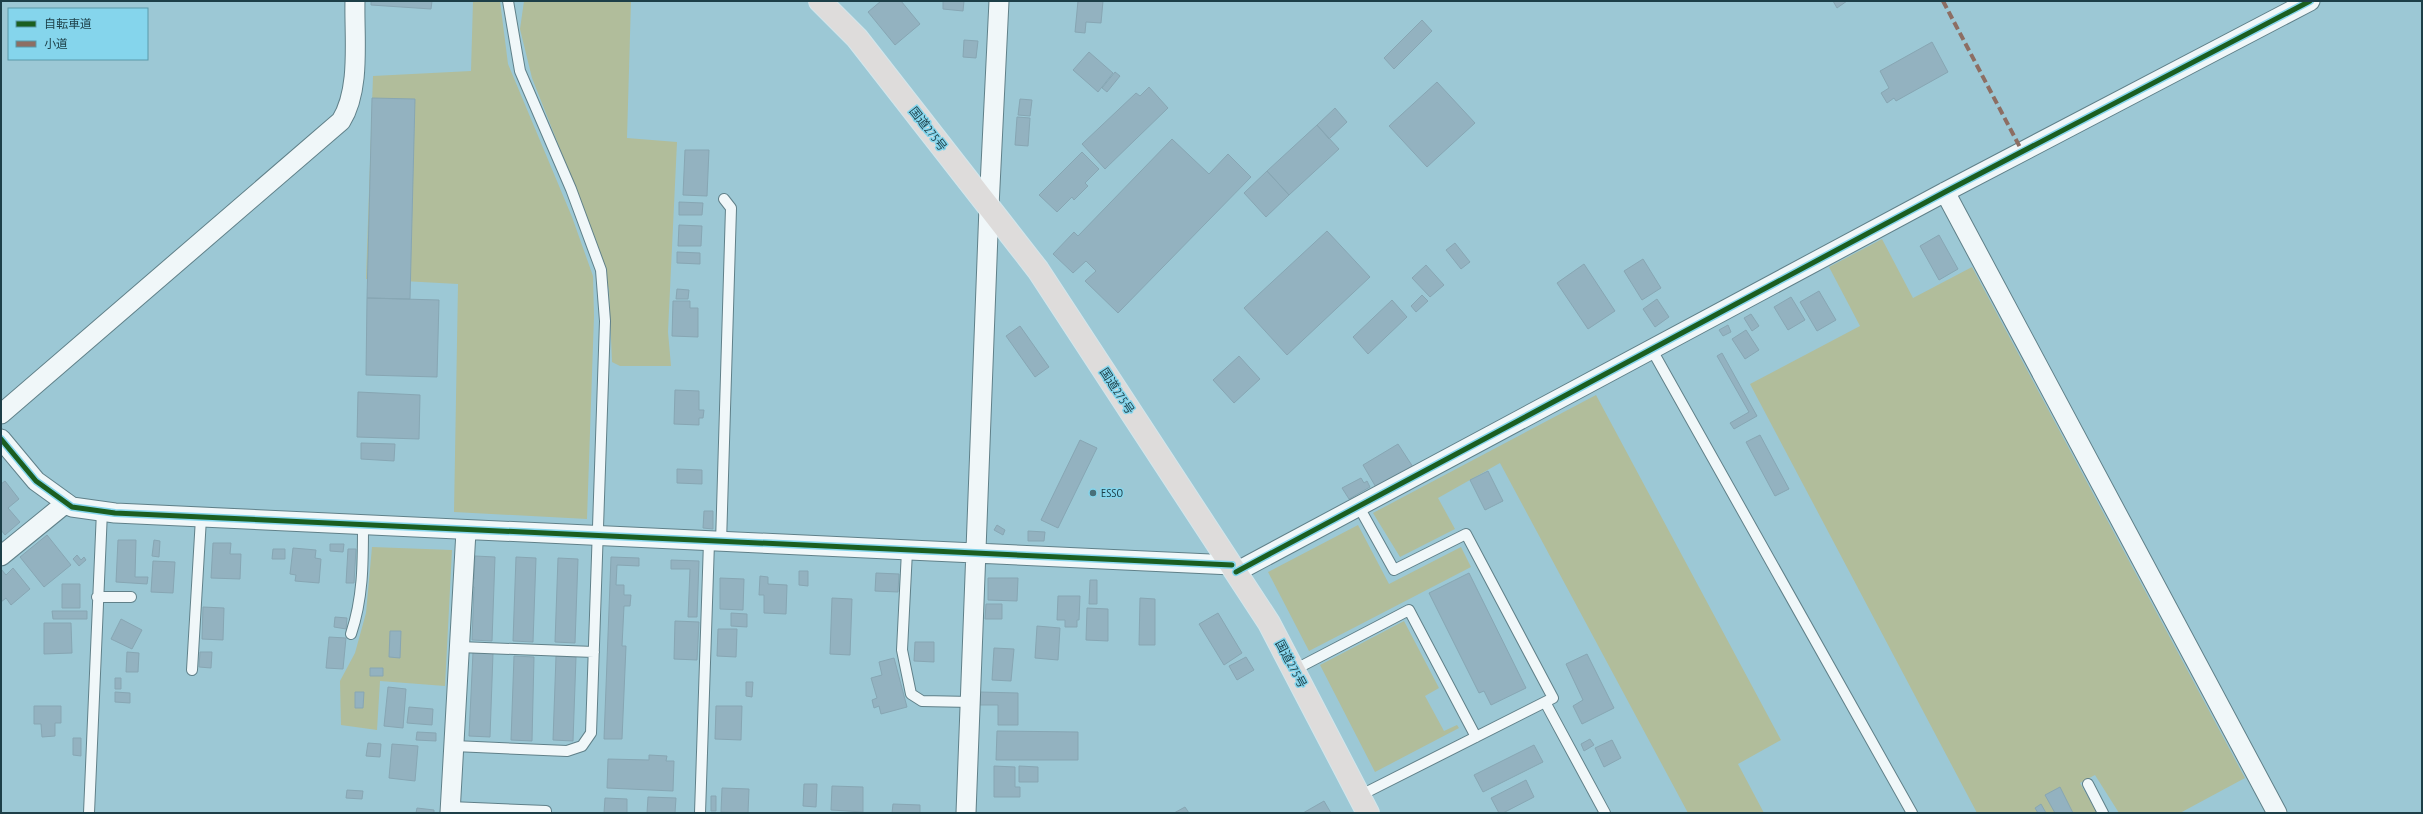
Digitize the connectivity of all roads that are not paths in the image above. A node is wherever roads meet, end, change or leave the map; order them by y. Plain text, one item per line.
1 (355, 1) edge
2 (508, 1) edge
3 (820, 1) edge
4 (999, 1) edge
5 (2310, 1) edge
6 (1945, 192) junction
7 (724, 199) dead end
8 (989, 207) junction
9 (1652, 350) junction
10 (1, 414) edge
11 (1, 439) edge
12 (66, 503) junction
13 (1359, 507) junction
14 (102, 511) junction
15 (201, 518) junction
16 (363, 526) junction
17 (466, 531) junction
18 (599, 537) junction
19 (715, 543) junction
20 (907, 551) junction
21 (976, 554) junction
22 (1, 556) edge
23 (1234, 569) junction
24 (97, 597) junction
25 (131, 597) dead end
26 (351, 634) dead end
27 (459, 647) junction
28 (594, 652) junction
29 (192, 670) dead end
30 (1294, 670) junction
31 (971, 702) junction
32 (1545, 702) junction
33 (1476, 737) junction
34 (454, 746) junction
35 (2088, 784) dead end
36 (1364, 804) edge
37 (450, 810) edge
38 (89, 813) edge
39 (546, 813) edge
40 (700, 813) edge
41 (966, 813) edge
42 (1605, 813) edge
43 (1912, 813) edge
44 (2103, 813) edge
45 (2277, 813) edge

1 - 10 street
2 - 18 lane
3 - 8 highway, 国道275号
4 - 8 street
5 - 6 street
6 - 9 street
6 - 45 street
7 - 19 lane
8 - 21 street
8 - 23 highway, 国道275号
9 - 13 street
9 - 43 lane
11 - 12 street
12 - 14 street
12 - 22 street
13 - 23 street
13 - 32 lane
14 - 15 street
14 - 24 lane
15 - 16 street
15 - 29 lane
16 - 17 street
16 - 26 lane
17 - 18 street
17 - 27 street
18 - 19 street
18 - 28 lane
19 - 20 street
19 - 40 lane
20 - 21 street
20 - 31 lane
21 - 23 street
21 - 31 street
23 - 30 highway, 国道275号
24 - 25 lane
24 - 38 lane
27 - 28 lane
27 - 34 street
28 - 34 lane
30 - 33 lane
30 - 36 highway, 国道275号
31 - 41 street
32 - 33 lane
32 - 42 lane
33 - 36 lane
34 - 37 street
35 - 44 lane
37 - 39 lane

